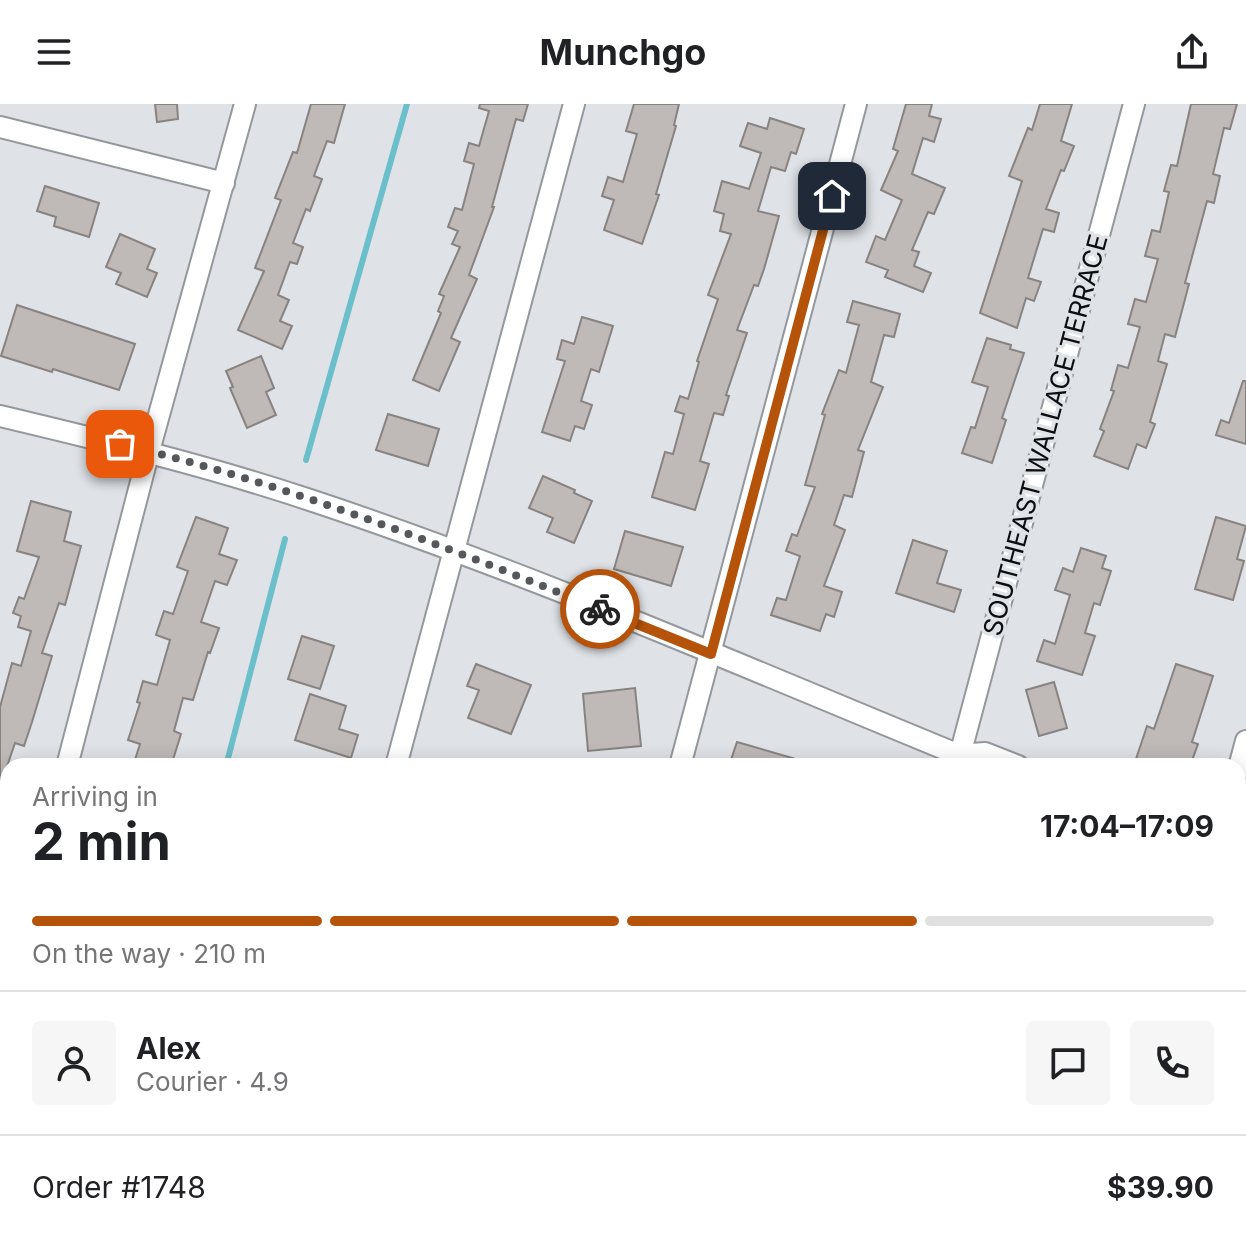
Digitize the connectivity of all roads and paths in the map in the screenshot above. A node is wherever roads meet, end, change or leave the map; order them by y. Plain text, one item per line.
1 (245, 104) edge
2 (574, 104) edge
3 (856, 104) edge
4 (1134, 104) edge
5 (0, 127) edge
6 (224, 183) junction
7 (0, 416) edge
8 (149, 451) junction
9 (454, 550) junction
10 (711, 654) junction
11 (69, 758) edge
12 (398, 758) edge
13 (682, 758) edge
14 (952, 758) edge
15 (962, 758) edge
16 (972, 758) edge
17 (998, 758) edge

1 - 6 street
2 - 9 street
3 - 10 street
4 - 15 street, SOUTHEAST WALLACE TERRACE
5 - 6 street
6 - 8 street
7 - 8 street
8 - 9 street
8 - 11 street
9 - 10 street
9 - 12 street
10 - 13 street
10 - 14 street
16 - 17 street

